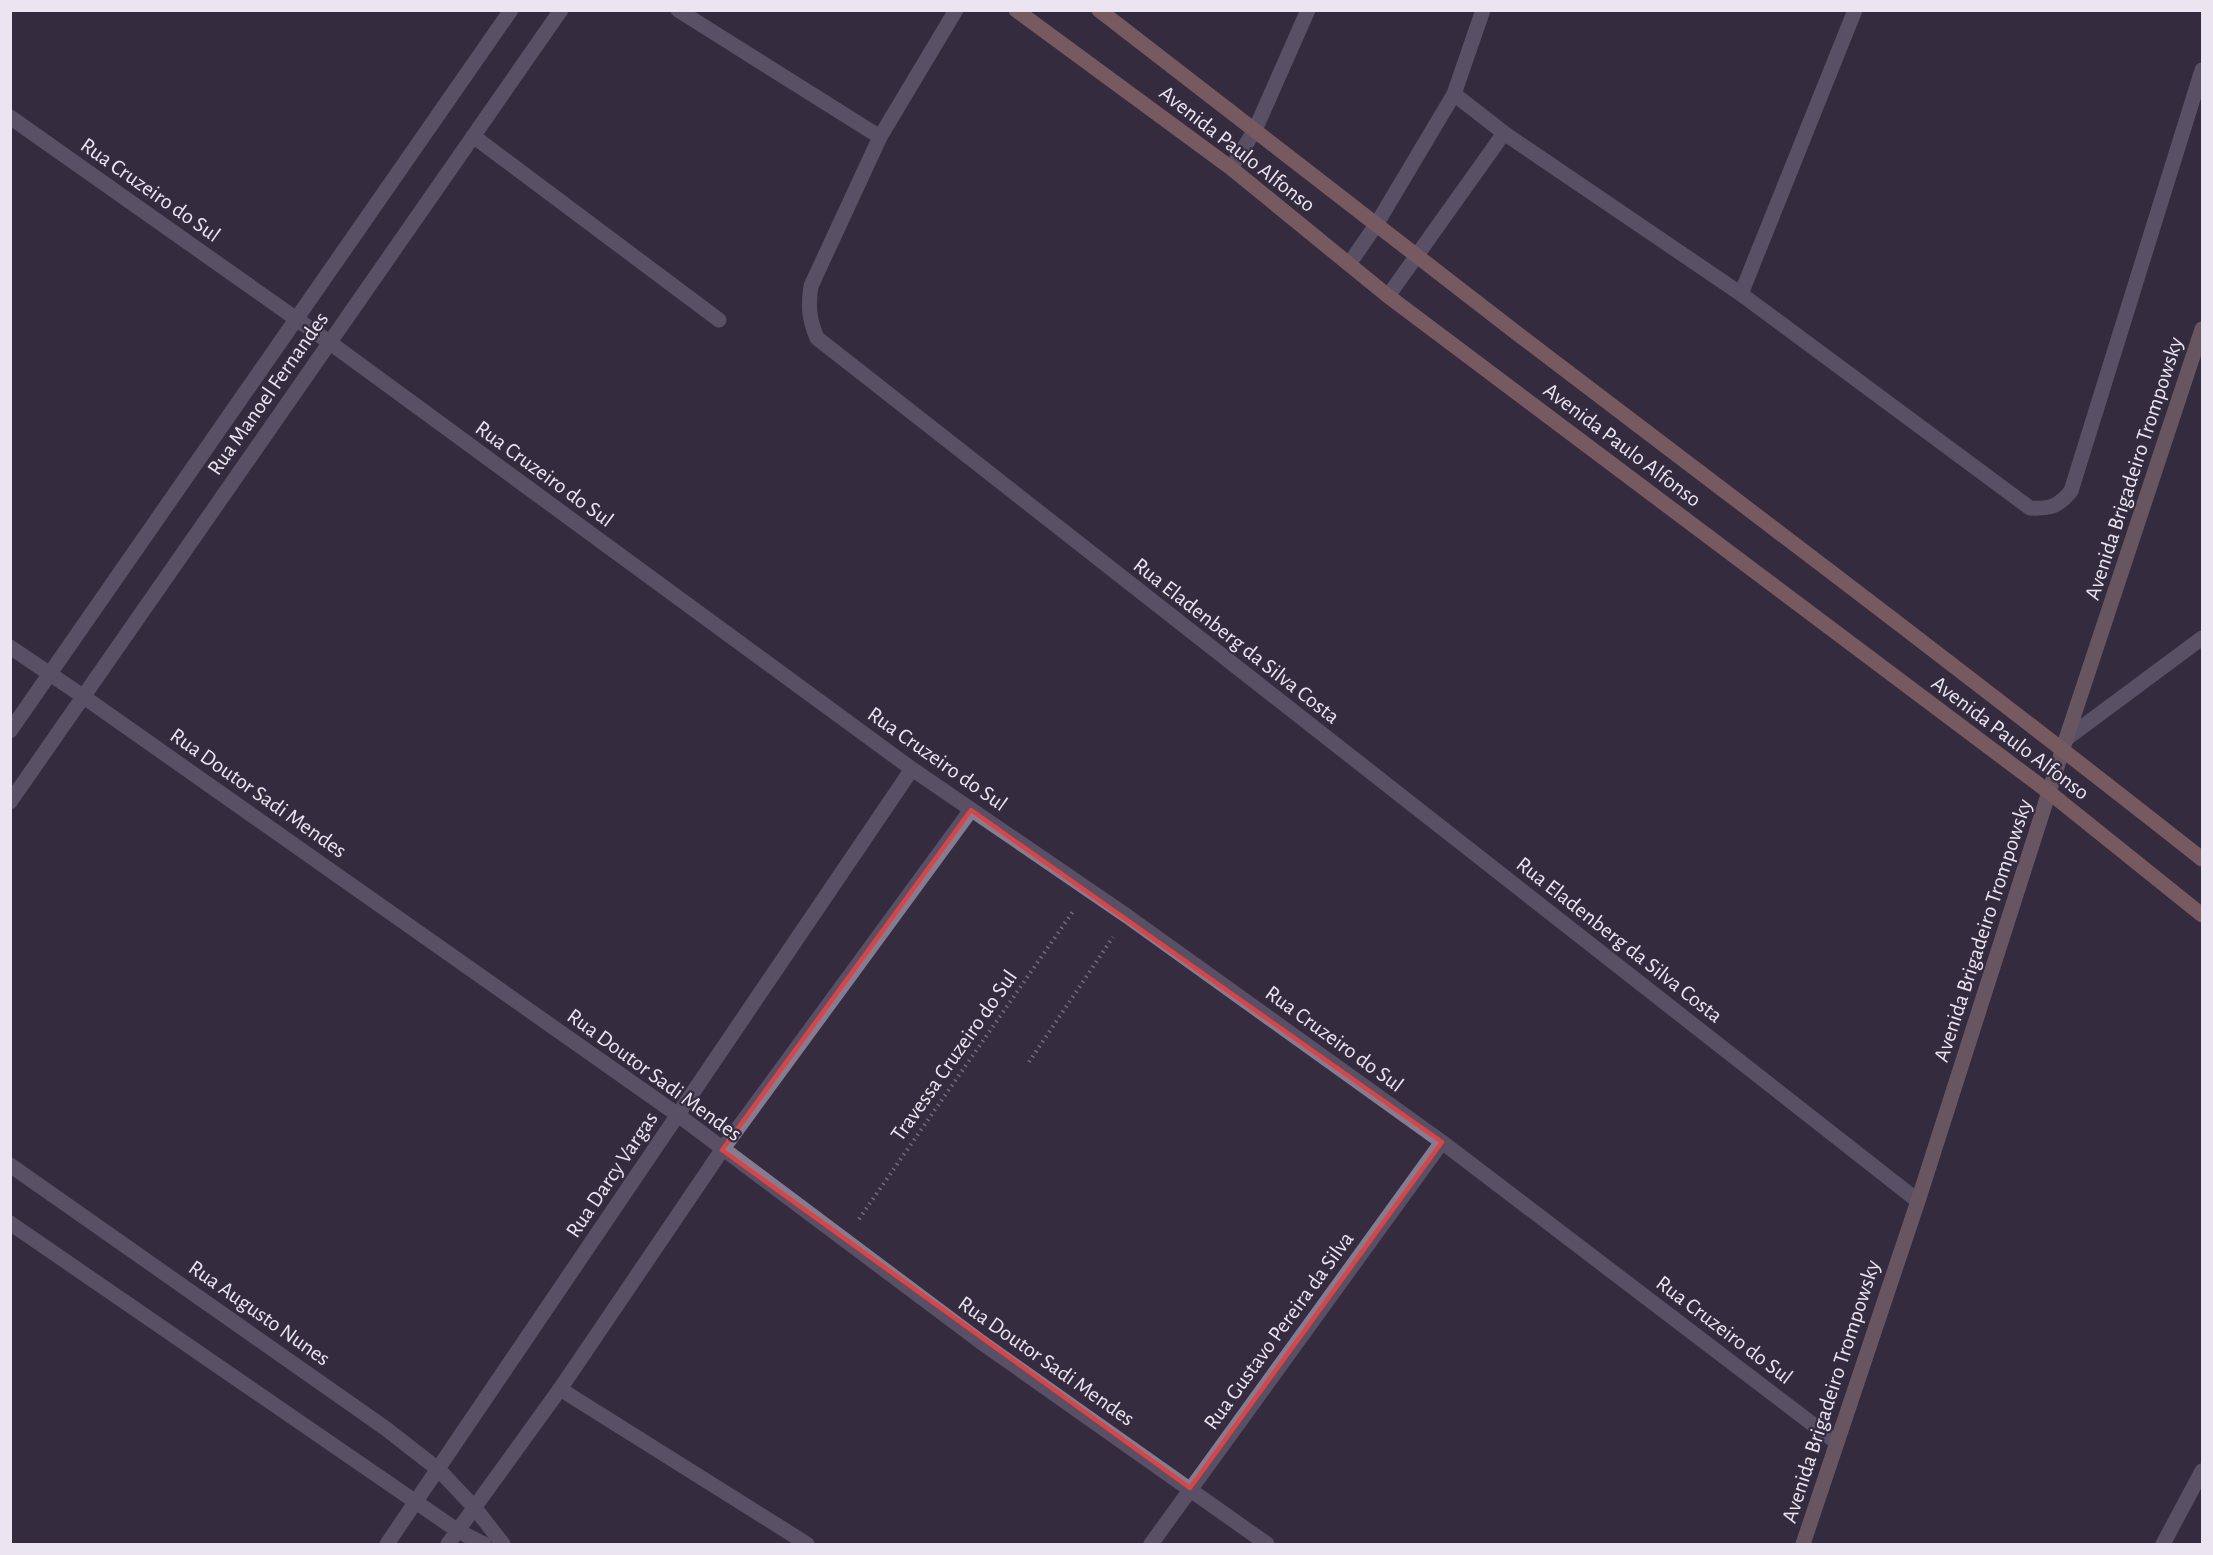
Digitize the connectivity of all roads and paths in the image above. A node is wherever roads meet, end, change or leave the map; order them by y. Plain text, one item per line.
1 (511, 10) edge
2 (561, 10) edge
3 (678, 10) edge
4 (956, 10) edge
5 (1016, 10) edge
6 (1099, 10) edge
7 (1308, 10) edge
8 (1483, 10) edge
9 (1855, 10) edge
10 (2202, 70) edge
11 (1454, 94) junction
12 (10, 117) edge
13 (1255, 130) junction
14 (1504, 133) junction
15 (473, 136) junction
16 (880, 137) junction
17 (1231, 168) junction
18 (1376, 225) junction
19 (1417, 257) junction
20 (1349, 264) junction
21 (1742, 294) junction
22 (1388, 296) junction
23 (295, 319) junction
24 (719, 320) dead end
25 (2202, 329) edge
26 (329, 342) junction
27 (2202, 638) edge
28 (10, 647) edge
29 (50, 674) junction
30 (84, 697) junction
31 (10, 730) edge
32 (2065, 745) junction
33 (912, 769) junction
34 (2049, 793) junction
35 (10, 802) edge
36 (971, 810) junction
37 (2202, 859) edge
38 (1088, 890) junction
39 (2202, 915) edge
40 (1126, 916) junction
41 (1029, 1062) dead end
42 (678, 1115) junction
43 (1442, 1143) junction
44 (722, 1150) junction
45 (10, 1165) edge
46 (1918, 1201) junction
47 (10, 1223) edge
48 (844, 1240) junction
49 (560, 1389) junction
50 (1836, 1442) junction
51 (439, 1470) junction
52 (2202, 1471) edge
53 (1190, 1488) junction
54 (417, 1501) junction
55 (474, 1507) junction
56 (458, 1531) junction
57 (387, 1545) edge
58 (448, 1545) edge
59 (484, 1545) edge
60 (503, 1545) edge
61 (807, 1545) edge
62 (1151, 1545) edge
63 (1268, 1545) edge
64 (1803, 1545) edge
65 (2163, 1545) edge

1 - 23 street, Rua Manoel Fernandes
2 - 15 street, Rua Manoel Fernandes
3 - 16 street
4 - 16 street, Rua Eladenberg da Silva Costa
5 - 17 main road, Avenida Paulo Alfonso
6 - 13 main road, Avenida Paulo Alfonso
7 - 13 street
8 - 11 street
9 - 21 street
10 - 21 street
11 - 14 street
11 - 18 street
12 - 23 street, Rua Cruzeiro do Sul
13 - 17 street
13 - 18 main road, Avenida Paulo Alfonso
14 - 19 street
14 - 21 street
15 - 24 street
15 - 26 street, Rua Manoel Fernandes
16 - 46 street, Rua Eladenberg da Silva Costa
17 - 20 main road, Avenida Paulo Alfonso
18 - 19 main road, Avenida Paulo Alfonso
18 - 20 street
19 - 22 street
19 - 32 main road, Avenida Paulo Alfonso
20 - 22 main road, Avenida Paulo Alfonso
22 - 34 main road, Avenida Paulo Alfonso
23 - 26 street, Rua Cruzeiro do Sul
23 - 29 street, Rua Manoel Fernandes
25 - 32 street, Avenida Brigadeiro Trompowsky
26 - 30 street, Rua Manoel Fernandes
26 - 33 street, Rua Cruzeiro do Sul
27 - 32 street
28 - 29 street, Rua Doutor Sadi Mendes
29 - 30 street, Rua Doutor Sadi Mendes
29 - 31 street, Rua Manoel Fernandes
30 - 35 street, Rua Manoel Fernandes
30 - 42 street, Rua Doutor Sadi Mendes
32 - 34 street, Avenida Brigadeiro Trompowsky
32 - 37 main road, Avenida Paulo Alfonso
33 - 36 street, Rua Cruzeiro do Sul
33 - 42 street, Rua Darcy Vargas
34 - 39 main road, Avenida Paulo Alfonso
34 - 46 street, Avenida Brigadeiro Trompowsky
36 - 38 street, Rua Cruzeiro do Sul
36 - 44 street
38 - 40 street, Rua Cruzeiro do Sul
38 - 48 path, Travessa Cruzeiro do Sul
40 - 41 path
40 - 43 street, Rua Cruzeiro do Sul
42 - 44 street, Rua Doutor Sadi Mendes
42 - 51 street, Rua Darcy Vargas
43 - 50 street, Rua Cruzeiro do Sul
43 - 53 street, Rua Gustavo Pereira da Silva
44 - 48 street, Rua Doutor Sadi Mendes
44 - 49 street
45 - 51 street, Rua Augusto Nunes
46 - 50 street, Avenida Brigadeiro Trompowsky
47 - 54 street
48 - 53 street, Rua Doutor Sadi Mendes
49 - 55 street
49 - 61 street
50 - 64 street, Avenida Brigadeiro Trompowsky
51 - 54 street, Rua Darcy Vargas
51 - 55 street, Rua Augusto Nunes
52 - 65 street
53 - 62 street, Rua Gustavo Pereira da Silva
53 - 63 street, Rua Doutor Sadi Mendes
54 - 56 street
54 - 57 street, Rua Darcy Vargas
55 - 56 street
55 - 60 street, Rua Augusto Nunes
56 - 58 street
56 - 59 street

